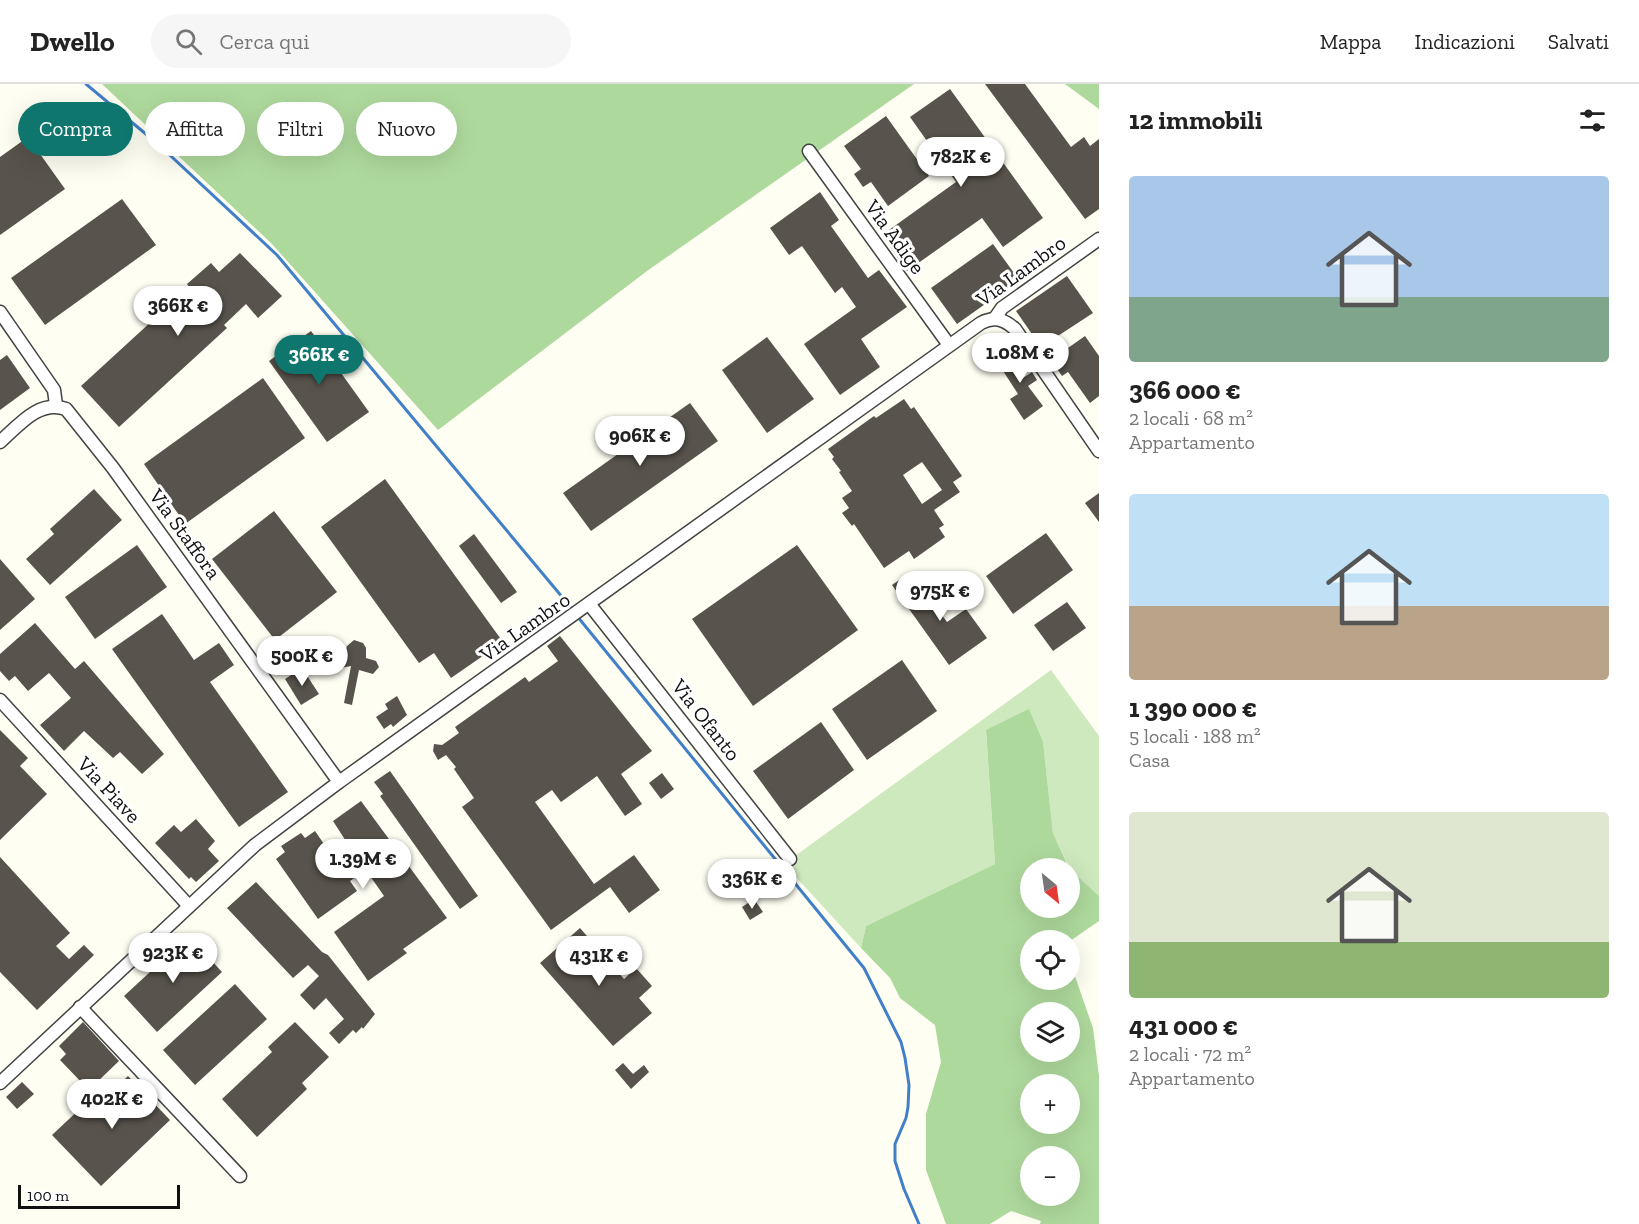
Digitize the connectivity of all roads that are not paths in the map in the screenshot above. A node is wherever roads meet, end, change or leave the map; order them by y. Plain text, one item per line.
1 (809, 151) dead end
2 (1099, 239) edge
3 (0, 312) edge
4 (995, 318) junction
5 (949, 345) junction
6 (56, 405) junction
7 (0, 442) edge
8 (1099, 451) edge
9 (587, 607) junction
10 (0, 700) edge
11 (339, 782) junction
12 (790, 860) dead end
13 (188, 905) junction
14 (80, 1007) junction
15 (0, 1083) edge
16 (240, 1176) dead end

1 - 5 street, Via Adige
2 - 4 street, Via Lambro
3 - 6 street, Via Staffora
4 - 5 street, Via Lambro
4 - 8 street
5 - 9 street, Via Lambro
6 - 7 street
6 - 11 street, Via Staffora
9 - 11 street, Via Lambro
9 - 12 street, Via Ofanto
10 - 13 street, Via Piave
11 - 13 street, Via Lambro
13 - 14 street, Via Lambro
14 - 15 street, Via Lambro
14 - 16 street

